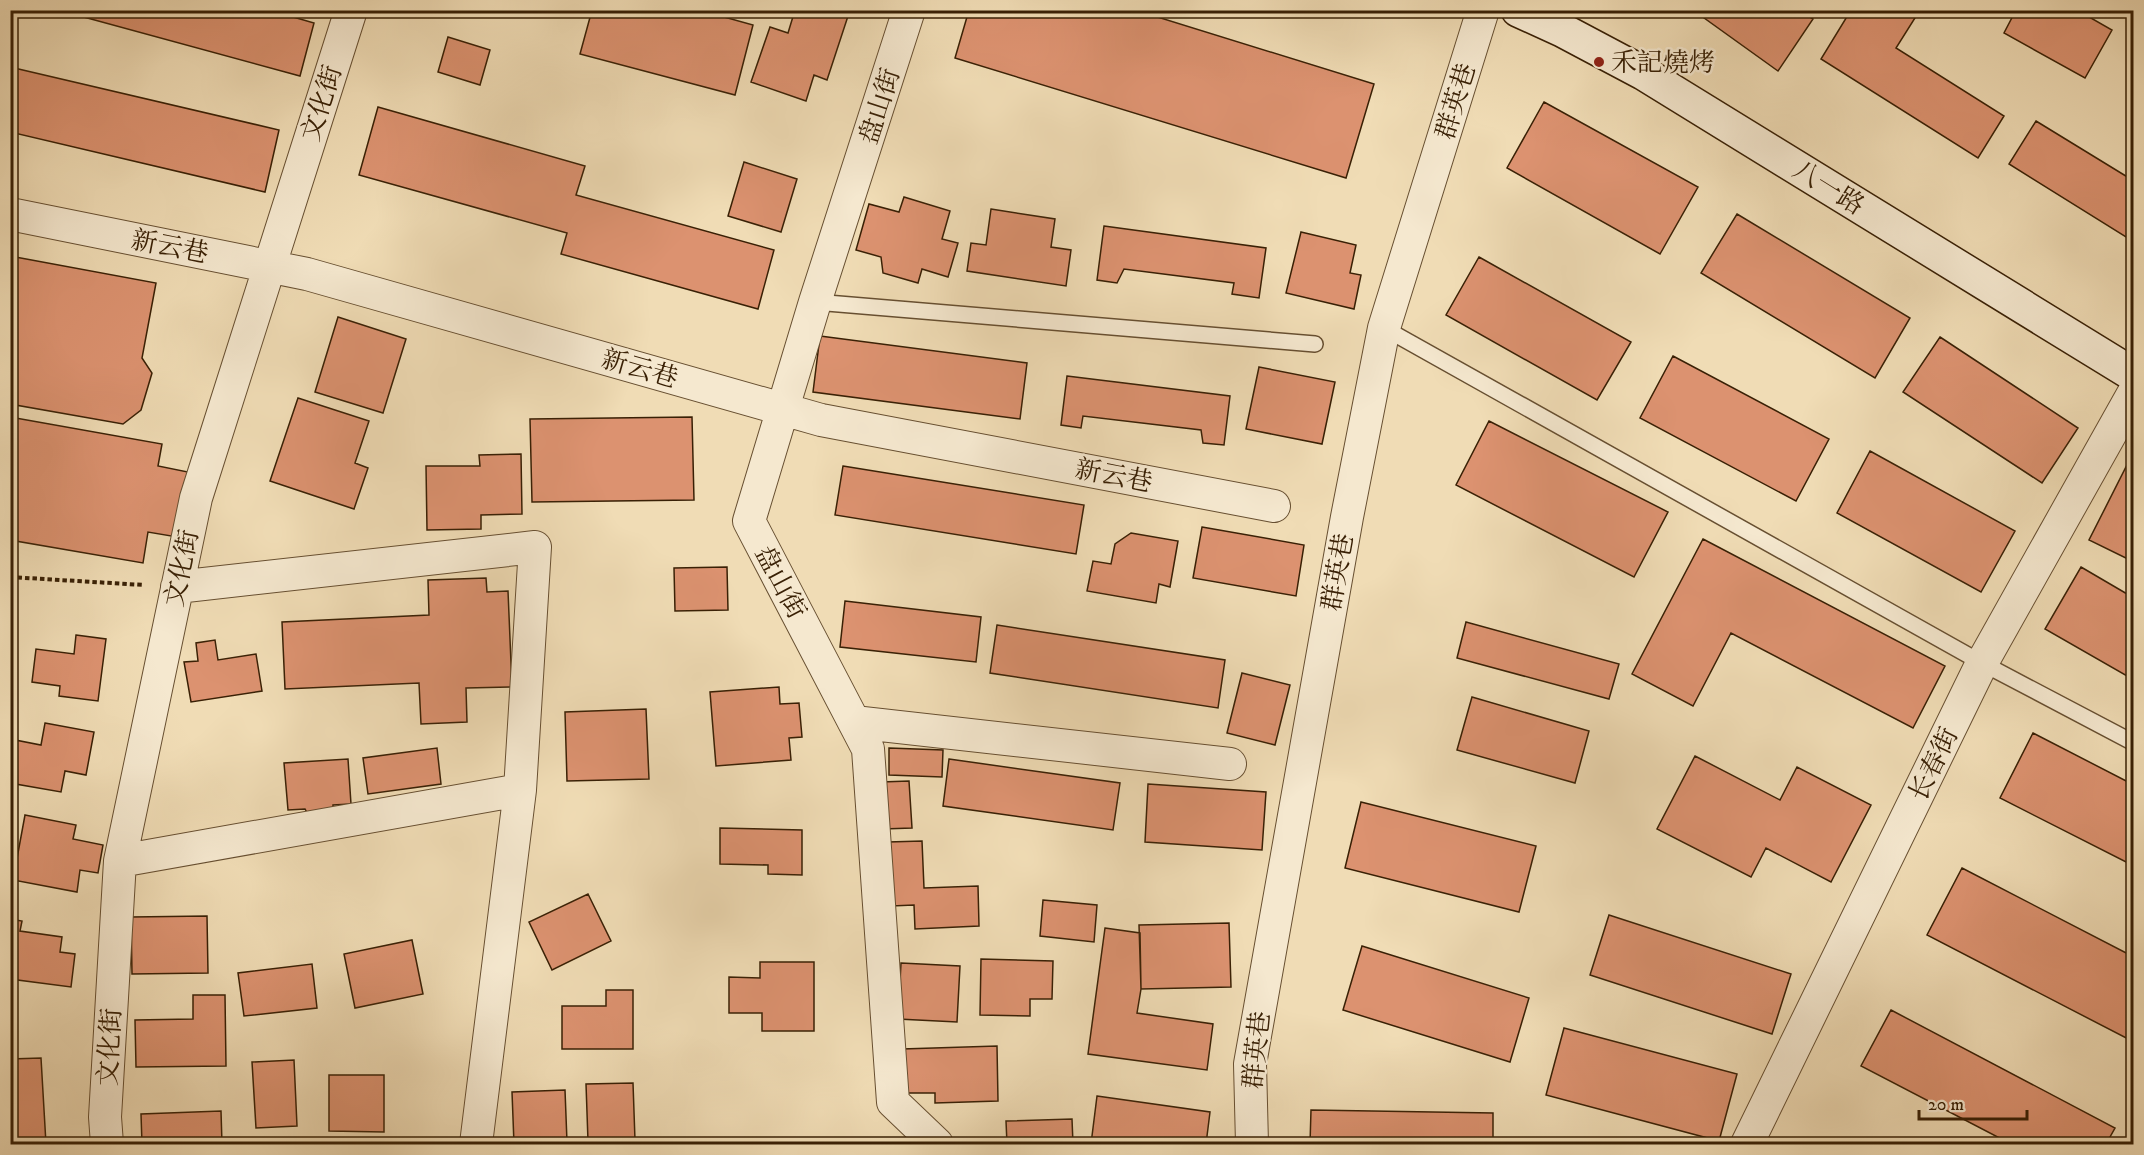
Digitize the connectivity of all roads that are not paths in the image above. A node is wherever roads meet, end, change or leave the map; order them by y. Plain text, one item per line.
1 (351, 10) edge
2 (909, 10) edge
3 (1483, 10) edge
4 (1518, 10) edge
5 (10, 214) edge
6 (269, 265) junction
7 (815, 302) junction
8 (1384, 328) junction
9 (1315, 344) dead end
10 (2133, 375) edge
11 (2133, 392) edge
12 (783, 409) junction
13 (1274, 506) dead end
14 (177, 587) junction
15 (1982, 663) junction
16 (854, 722) junction
17 (2133, 743) edge
18 (1230, 764) dead end
19 (519, 790) junction
20 (120, 861) junction
21 (106, 1144) edge
22 (476, 1144) edge
23 (937, 1144) edge
24 (1252, 1144) edge
25 (1747, 1144) edge

1 - 6 street, 文化街
2 - 7 street, 盘山街
3 - 8 street, 群英巷
4 - 10 main road, 八一路
5 - 6 street, 新云巷
6 - 12 street, 新云巷
6 - 14 street, 文化街
7 - 9 lane
7 - 12 street, 盘山街
8 - 15 lane
8 - 24 street, 群英巷
11 - 15 street, 长春街
12 - 13 street, 新云巷
12 - 16 street, 盘山街
14 - 19 street
14 - 20 street, 文化街
15 - 17 lane
15 - 25 street, 长春街
16 - 18 street
16 - 23 street, 盘山街
19 - 20 street
19 - 22 street
20 - 21 street, 文化街

